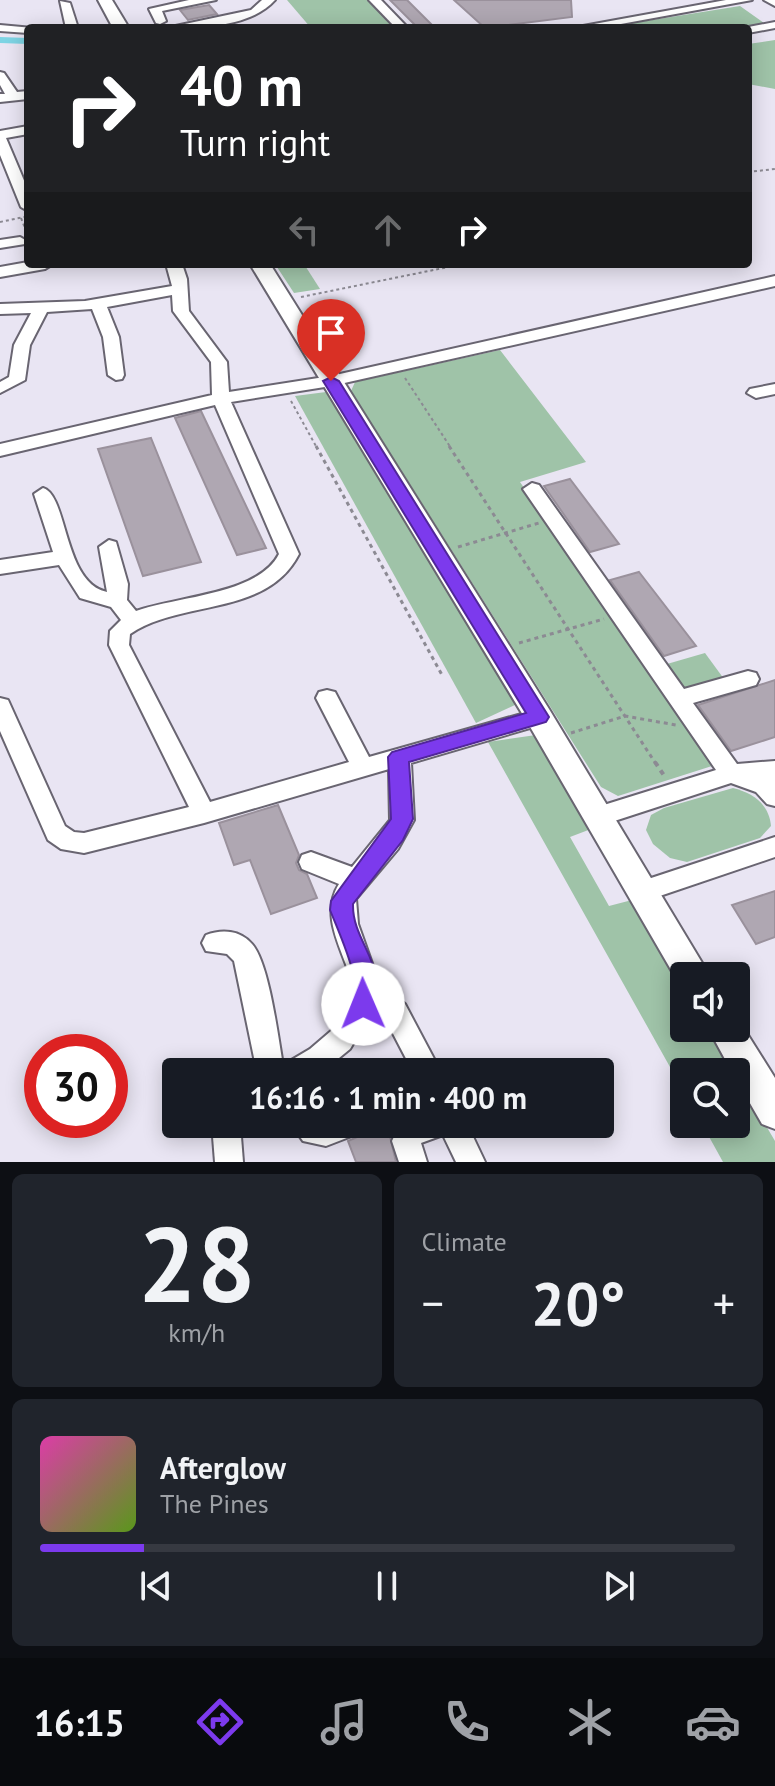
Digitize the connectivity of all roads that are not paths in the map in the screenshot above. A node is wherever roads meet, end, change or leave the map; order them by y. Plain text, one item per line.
1 (105, 0) edge
2 (210, 0) edge
3 (269, 0) edge
4 (375, 0) edge
5 (746, 0) edge
6 (64, 3) dead end
7 (72, 24) edge
8 (119, 24) edge
9 (165, 24) edge
10 (173, 24) edge
11 (398, 24) edge
12 (602, 24) edge
13 (775, 25) edge
14 (0, 28) edge
15 (752, 28) edge
16 (24, 29) edge
17 (0, 76) edge
18 (14, 97) edge
19 (24, 131) edge
20 (0, 137) edge
21 (18, 182) junction
22 (0, 185) edge
23 (24, 212) edge
24 (23, 237) edge
25 (0, 244) edge
26 (27, 268) edge
27 (175, 268) edge
28 (262, 268) edge
29 (0, 274) edge
30 (775, 281) edge
31 (180, 289) junction
32 (4, 298) edge
33 (98, 304) junction
34 (41, 308) junction
35 (116, 375) dead end
36 (331, 381) junction
37 (0, 388) edge
38 (775, 389) edge
39 (756, 393) dead end
40 (221, 398) junction
41 (0, 450) edge
42 (532, 489) dead end
43 (43, 494) dead end
44 (109, 547) dead end
45 (64, 557) junction
46 (0, 567) edge
47 (117, 601) junction
48 (134, 622) junction
49 (748, 679) dead end
50 (327, 698) dead end
51 (678, 699) junction
52 (1, 709) edge
53 (539, 717) junction
54 (399, 757) junction
55 (363, 768) junction
56 (775, 770) edge
57 (731, 774) junction
58 (775, 797) edge
59 (204, 813) junction
60 (599, 816) junction
61 (775, 847) edge
62 (311, 862) dead end
63 (357, 880) junction
64 (642, 891) junction
65 (215, 943) dead end
66 (685, 962) edge
67 (367, 989) junction
68 (733, 1042) edge
69 (268, 1058) edge
70 (322, 1058) edge
71 (420, 1058) edge
72 (775, 1111) edge
73 (227, 1138) edge
74 (408, 1138) edge
75 (459, 1138) edge
76 (229, 1162) edge
77 (413, 1162) edge
78 (471, 1162) edge

1 - 8 main road
2 - 9 street
3 - 10 street
4 - 11 street
5 - 12 street
6 - 7 street
13 - 15 street
14 - 16 street
17 - 18 street
19 - 20 street
20 - 21 street
21 - 22 street
21 - 23 street
24 - 25 street
26 - 29 street
27 - 31 street
28 - 36 main road
29 - 32 street
30 - 36 street
31 - 33 street
31 - 40 street
32 - 34 street
33 - 34 street
33 - 35 street
34 - 37 street
36 - 40 street
36 - 53 main road
38 - 39 street
40 - 41 street
40 - 48 street
42 - 51 street
43 - 45 street
44 - 47 street
45 - 46 street
45 - 47 street
47 - 48 street
48 - 59 street
49 - 51 street
50 - 55 street
51 - 57 street
52 - 59 street
53 - 54 street
53 - 60 main road
54 - 55 street
54 - 63 street
55 - 59 street
56 - 57 street
57 - 58 street
57 - 60 street
60 - 64 main road
61 - 64 street
62 - 63 street
63 - 67 street
64 - 66 main road
65 - 69 street
67 - 70 street
67 - 71 street
68 - 72 main road
73 - 76 street
74 - 77 street
75 - 78 street

